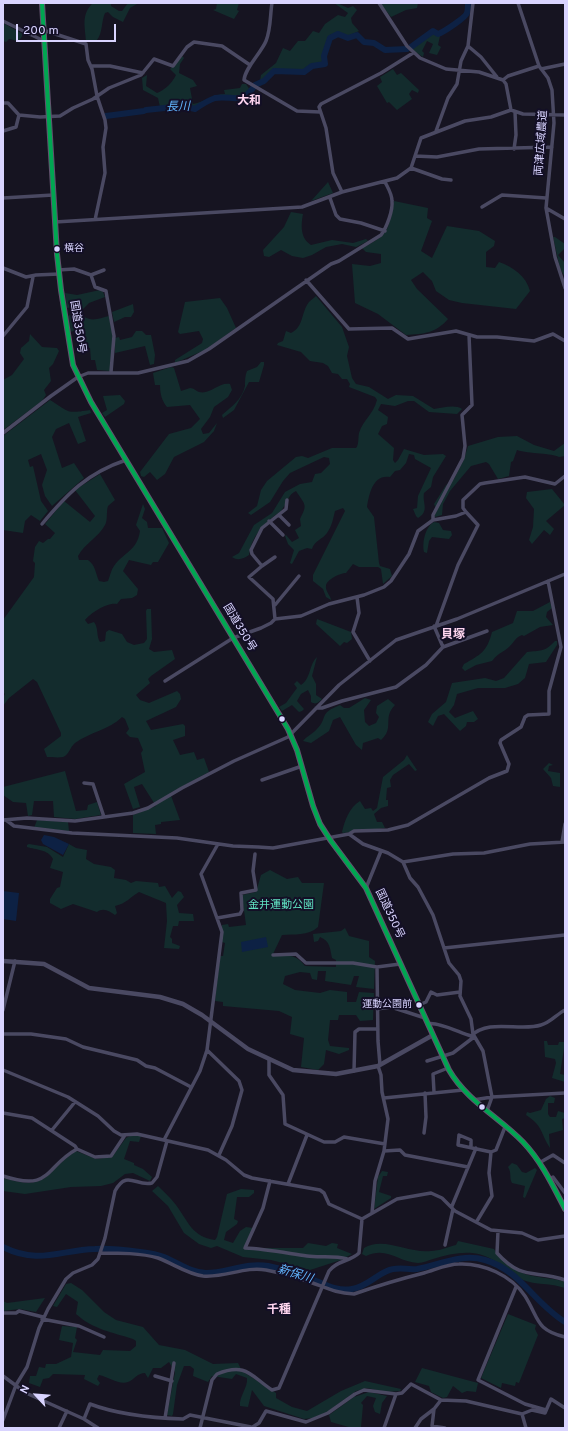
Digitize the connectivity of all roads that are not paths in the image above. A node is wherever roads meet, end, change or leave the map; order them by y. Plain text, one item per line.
1 (42, 3) edge
2 (272, 3) edge
3 (379, 3) edge
4 (474, 3) edge
5 (519, 4) edge
6 (3, 21) edge
7 (43, 30) junction
8 (44, 41) junction
9 (468, 46) junction
10 (413, 53) junction
11 (565, 64) edge
12 (250, 65) junction
13 (91, 66) junction
14 (540, 68) junction
15 (459, 70) junction
16 (143, 73) junction
17 (497, 77) junction
18 (504, 80) junction
19 (97, 96) junction
20 (3, 103) edge
21 (513, 111) junction
22 (320, 112) junction
23 (19, 115) junction
24 (554, 115) junction
25 (565, 115) edge
26 (49, 118) junction
27 (3, 131) edge
28 (436, 131) junction
29 (552, 147) junction
30 (514, 149) junction
31 (415, 156) junction
32 (411, 168) junction
33 (451, 180) dead end
34 (385, 182) junction
35 (342, 192) junction
36 (53, 195) junction
37 (3, 198) edge
38 (330, 198) junction
39 (546, 198) junction
40 (482, 207) dead end
41 (546, 208) junction
42 (565, 219) edge
43 (94, 220) junction
44 (55, 222) junction
45 (384, 230) junction
46 (3, 268) edge
47 (104, 270) dead end
48 (59, 272) junction
49 (91, 275) junction
50 (33, 276) junction
51 (306, 280) junction
52 (565, 288) edge
53 (469, 335) junction
54 (3, 336) edge
55 (565, 341) edge
56 (111, 372) junction
57 (78, 377) junction
58 (3, 433) edge
59 (126, 460) junction
60 (565, 476) edge
61 (287, 500) dead end
62 (466, 512) junction
63 (279, 515) junction
64 (433, 520) junction
65 (270, 521) junction
66 (42, 524) dead end
67 (289, 525) dead end
68 (283, 535) dead end
69 (275, 557) dead end
70 (262, 566) junction
71 (565, 574) edge
72 (299, 576) dead end
73 (548, 581) junction
74 (357, 597) junction
75 (275, 605) junction
76 (275, 619) junction
77 (435, 626) junction
78 (487, 631) dead end
79 (233, 638) junction
80 (443, 647) junction
81 (370, 661) junction
82 (165, 681) dead end
83 (316, 708) junction
84 (291, 735) junction
85 (302, 766) junction
86 (262, 780) dead end
87 (84, 783) dead end
88 (104, 817) junction
89 (4, 820) edge
90 (565, 824) edge
91 (349, 834) junction
92 (328, 837) junction
93 (563, 842) edge
94 (218, 844) junction
95 (381, 851) junction
96 (255, 854) dead end
97 (403, 862) junction
98 (366, 888) junction
99 (217, 918) junction
100 (565, 935) edge
101 (444, 948) junction
102 (273, 955) dead end
103 (3, 961) edge
104 (15, 961) junction
105 (400, 964) junction
106 (378, 967) junction
107 (460, 992) junction
108 (5, 994) edge
109 (419, 1005) junction
110 (377, 1009) junction
111 (3, 1010) edge
112 (565, 1010) edge
113 (210, 1021) junction
114 (426, 1021) junction
115 (378, 1029) junction
116 (3, 1034) edge
117 (433, 1035) junction
118 (474, 1036) junction
119 (208, 1050) junction
120 (442, 1056) junction
121 (269, 1060) junction
122 (427, 1061) dead end
123 (379, 1065) junction
124 (448, 1068) junction
125 (3, 1070) edge
126 (354, 1071) junction
127 (191, 1087) junction
128 (463, 1090) junction
129 (434, 1092) junction
130 (425, 1093) junction
131 (565, 1093) edge
132 (492, 1097) junction
133 (384, 1098) junction
134 (473, 1100) junction
135 (75, 1102) junction
136 (487, 1112) junction
137 (3, 1114) edge
138 (505, 1127) junction
139 (52, 1130) junction
140 (424, 1133) dead end
141 (307, 1135) junction
142 (125, 1136) junction
143 (165, 1140) junction
144 (385, 1144) junction
145 (471, 1146) dead end
146 (476, 1148) junction
147 (77, 1149) junction
148 (384, 1151) junction
149 (491, 1152) junction
150 (219, 1155) junction
151 (539, 1163) junction
152 (565, 1163) edge
153 (468, 1167) junction
154 (3, 1176) edge
155 (549, 1179) junction
156 (270, 1181) junction
157 (288, 1184) junction
158 (565, 1193) edge
159 (565, 1205) edge
160 (453, 1208) junction
161 (372, 1213) junction
162 (362, 1219) junction
163 (477, 1221) junction
164 (498, 1231) junction
165 (565, 1236) edge
166 (445, 1245) dead end
167 (101, 1253) junction
168 (350, 1259) junction
169 (565, 1280) edge
170 (516, 1287) junction
171 (322, 1288) junction
172 (3, 1313) edge
173 (42, 1318) junction
174 (104, 1337) dead end
175 (565, 1337) edge
176 (174, 1363) dead end
177 (3, 1376) edge
178 (155, 1376) dead end
179 (172, 1381) junction
180 (16, 1385) junction
181 (396, 1394) junction
182 (441, 1400) junction
183 (565, 1408) edge
184 (434, 1409) junction
185 (546, 1410) junction
186 (67, 1411) junction
187 (522, 1414) junction
188 (204, 1416) junction
189 (165, 1418) junction
190 (84, 1419) junction
191 (3, 1420) edge
192 (91, 1424) junction
193 (59, 1428) edge
194 (89, 1428) edge
195 (98, 1428) edge
196 (200, 1428) edge
197 (251, 1428) edge
198 (384, 1428) edge
199 (415, 1428) edge
200 (445, 1428) edge
201 (526, 1428) edge

1 - 7 highway, 国道350号
2 - 12 street
3 - 10 street
4 - 9 street
5 - 14 street, 両津広域農道
6 - 8 street
7 - 8 highway, 国道350号
7 - 13 street
8 - 26 highway, 国道350号
9 - 15 street
9 - 17 street
10 - 15 street
10 - 22 street
11 - 14 street
12 - 16 street
12 - 22 street
13 - 16 street
13 - 19 street
14 - 18 street
14 - 24 street, 両津広域農道
15 - 17 street
15 - 28 street
16 - 19 street
17 - 18 street
18 - 21 street
19 - 26 street
19 - 43 street
20 - 23 street
21 - 24 street
21 - 28 street
21 - 30 street
22 - 35 street
23 - 26 street
23 - 27 street
24 - 25 street
24 - 29 street, 両津広域農道
26 - 36 highway, 国道350号
28 - 31 street
29 - 30 street
29 - 39 street, 両津広域農道
30 - 31 street
31 - 32 street
32 - 33 street
32 - 34 street
34 - 35 street
34 - 45 street
35 - 38 street
36 - 37 street
36 - 44 highway, 国道350号
38 - 43 street
38 - 45 street
39 - 40 street
39 - 41 street, 両津広域農道
41 - 42 street
41 - 52 street, 両津広域農道
43 - 44 street
44 - 48 highway, 国道350号
45 - 51 street
46 - 50 street
47 - 49 street
48 - 49 street
48 - 50 street
48 - 57 highway, 国道350号
49 - 56 street
50 - 54 street
51 - 53 street
51 - 56 street
53 - 55 street
53 - 64 street
56 - 57 street
57 - 58 street
57 - 59 highway, 国道350号
59 - 66 street
59 - 79 highway, 国道350号
60 - 62 street
61 - 63 street
62 - 64 street
62 - 77 street
63 - 65 street
63 - 67 street
64 - 74 street
65 - 68 street
65 - 70 street
69 - 70 street
70 - 75 street
71 - 73 street
72 - 75 street
73 - 77 street
73 - 91 street
74 - 76 street
74 - 81 street
75 - 76 street
76 - 79 street
77 - 80 street
77 - 81 street
78 - 80 street
79 - 82 street
79 - 84 highway, 国道350号
80 - 83 street
81 - 83 street
83 - 84 street
84 - 85 highway, 国道350号
84 - 88 street
85 - 86 street
85 - 92 highway, 国道350号
87 - 88 street
88 - 89 street
89 - 94 street
90 - 93 street
91 - 92 street
91 - 95 street
92 - 94 street
92 - 98 highway, 国道350号
93 - 97 street
94 - 99 street
95 - 97 street
95 - 98 street
96 - 99 street
97 - 101 street
98 - 105 highway, 国道350号
99 - 113 street
100 - 101 street
101 - 107 street
102 - 106 street
103 - 104 street
104 - 108 street
104 - 113 street
105 - 106 street
105 - 109 highway, 国道350号
106 - 110 street
107 - 109 street
107 - 118 street
108 - 111 street
109 - 114 highway, 国道350号
110 - 114 street
110 - 115 street
112 - 118 street
113 - 119 street
113 - 121 street
114 - 117 highway, 国道350号
114 - 118 street
115 - 123 street
115 - 126 street
116 - 127 street
117 - 120 highway, 国道350号
117 - 123 street
118 - 120 street
118 - 132 street
119 - 127 street
119 - 150 street
120 - 122 street
120 - 124 highway, 国道350号
121 - 126 street
121 - 141 street
123 - 126 street
123 - 133 street
124 - 128 highway, 国道350号
124 - 129 street
125 - 135 street
127 - 143 street
128 - 129 street
128 - 134 highway, 国道350号
129 - 130 street
130 - 133 street
130 - 140 street
131 - 132 street
132 - 134 street
132 - 136 street
133 - 144 street
134 - 136 highway, 国道350号
135 - 139 street
135 - 142 street
136 - 138 highway, 国道350号
137 - 139 street
138 - 149 street
138 - 151 highway, 国道350号
139 - 147 street
141 - 144 street
141 - 157 street
142 - 143 street
142 - 147 street
143 - 150 street
143 - 167 street
144 - 148 street
145 - 146 street
146 - 149 street
146 - 153 street
147 - 154 street
148 - 153 street
148 - 161 street
149 - 163 street
150 - 156 street
151 - 152 street
151 - 155 highway, 国道350号
153 - 160 street
155 - 158 street
155 - 159 highway, 国道350号
156 - 157 street
156 - 168 street
157 - 162 street
160 - 161 street
160 - 163 street
160 - 166 street
161 - 162 street
162 - 168 street
163 - 164 street
164 - 165 street
164 - 169 street
167 - 171 street
167 - 173 street
168 - 171 street
170 - 171 street
170 - 175 street
170 - 185 street
171 - 188 street
172 - 173 street
173 - 174 street
173 - 180 street
176 - 179 street
177 - 180 street
178 - 179 street
179 - 189 street
180 - 186 street
180 - 191 street
181 - 182 street
181 - 197 street
181 - 198 street
182 - 184 street
182 - 187 street
183 - 185 street
184 - 199 street
184 - 200 street
185 - 187 street
186 - 190 street
186 - 193 street
187 - 201 street
188 - 189 street
188 - 196 street
188 - 197 street
189 - 190 street
190 - 192 street
192 - 194 street
192 - 195 street

